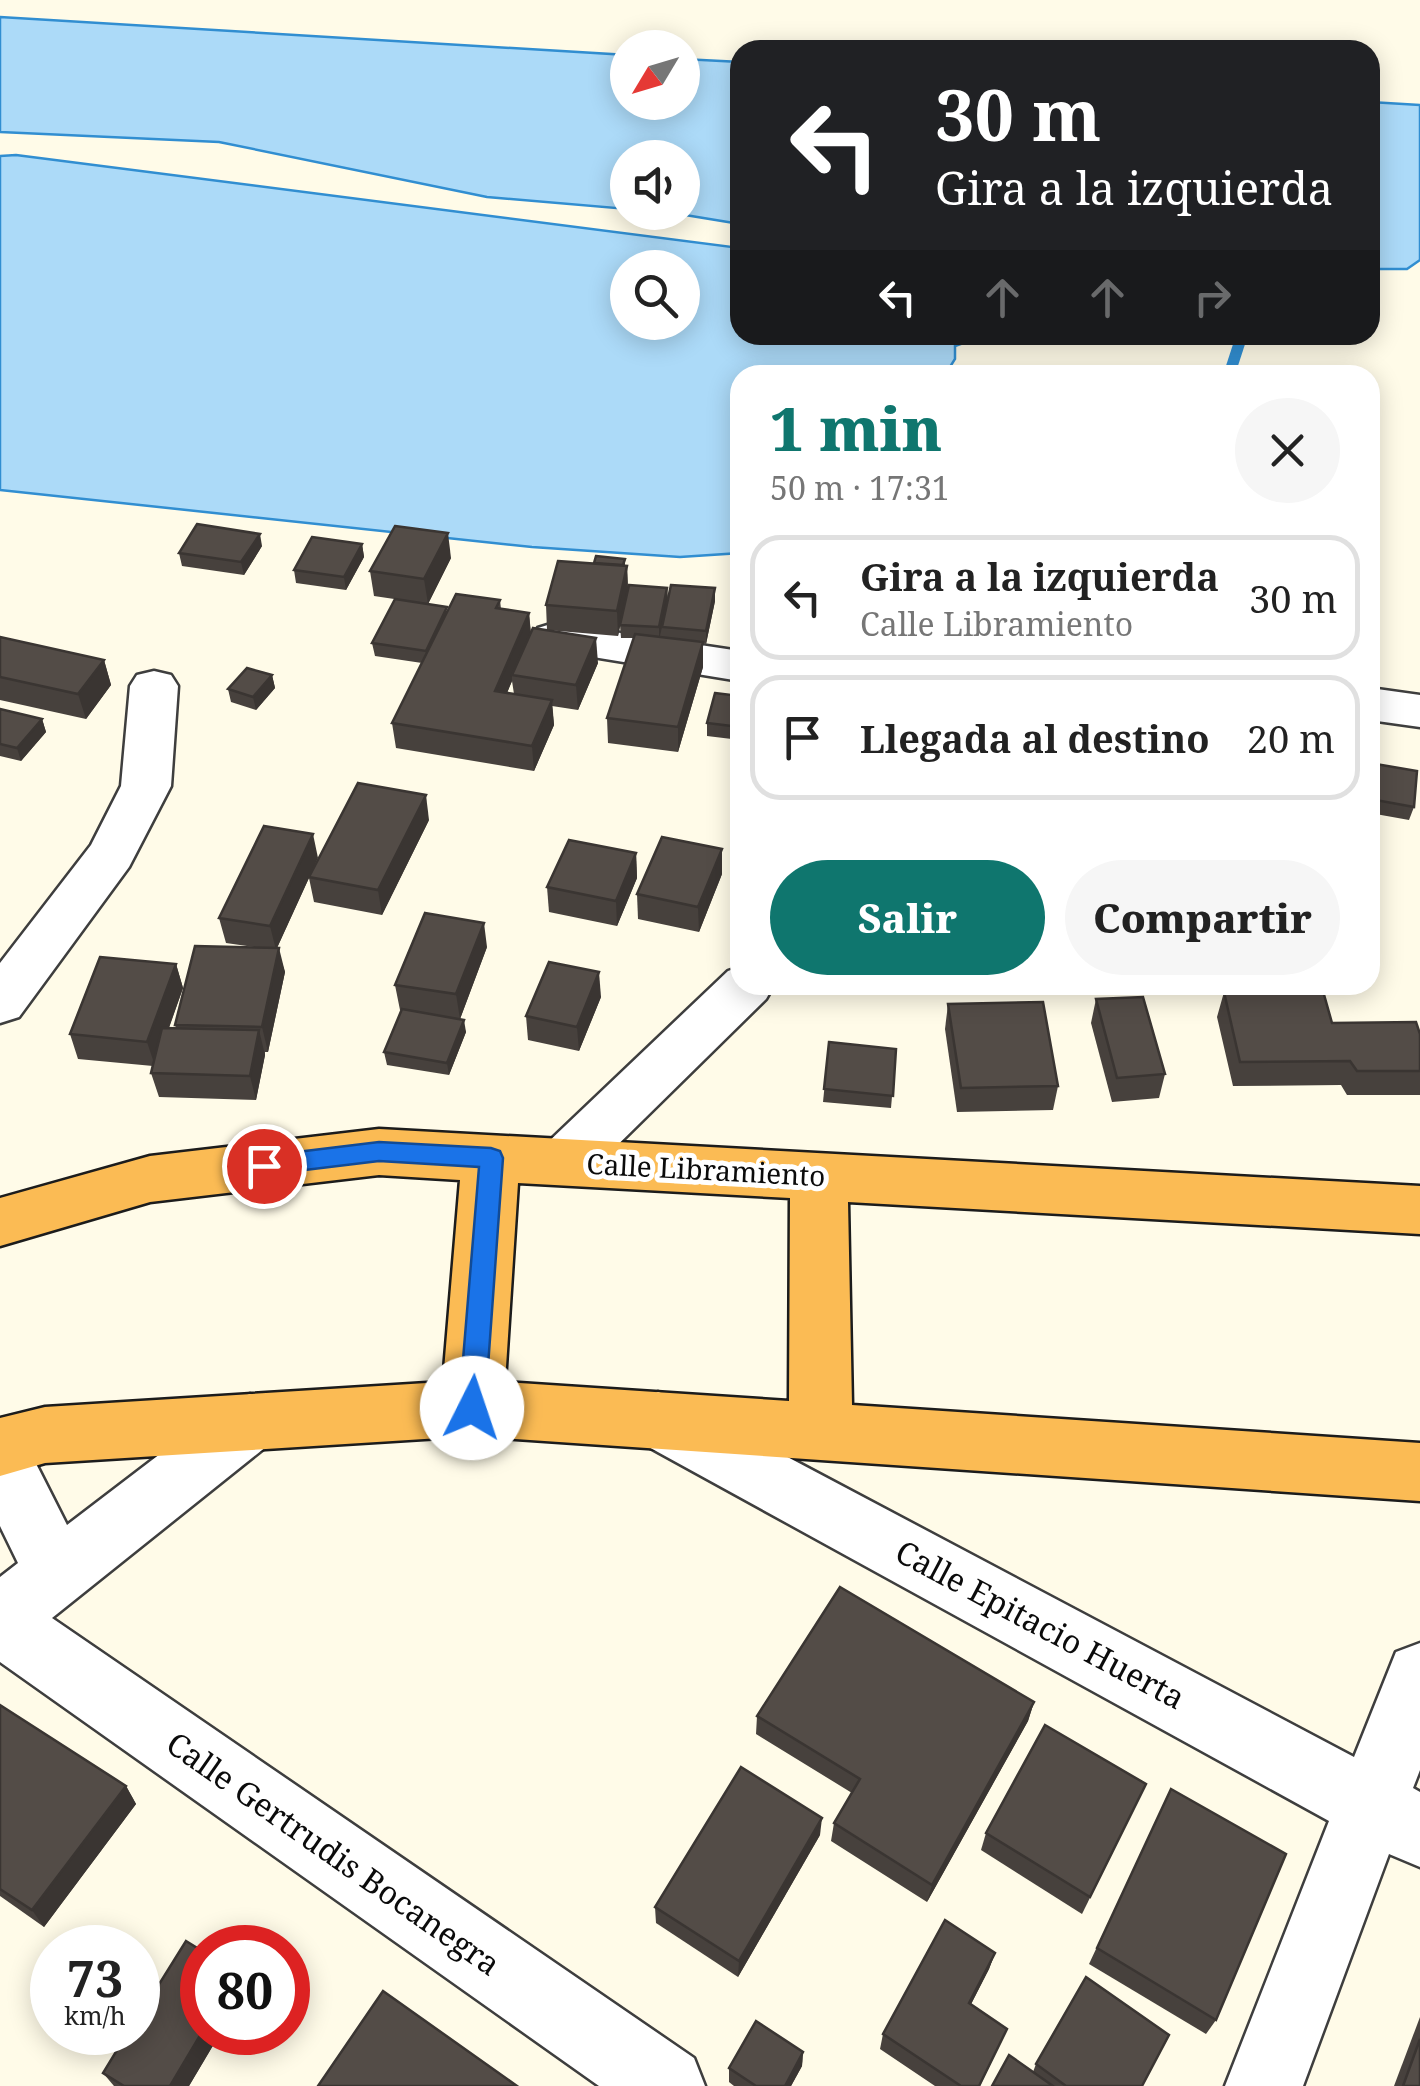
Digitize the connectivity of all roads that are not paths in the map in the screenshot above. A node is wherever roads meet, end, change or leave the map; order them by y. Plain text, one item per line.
1 (554, 638) edge
2 (730, 664) edge
3 (154, 686) dead end
4 (1380, 705) edge
5 (1420, 711) edge
6 (736, 995) edge
7 (0, 1003) edge
8 (491, 1158) junction
9 (564, 1162) junction
10 (819, 1176) junction
11 (1420, 1210) edge
12 (0, 1222) edge
13 (472, 1408) junction
14 (658, 1420) junction
15 (250, 1422) junction
16 (821, 1431) junction
17 (0, 1446) edge
18 (0, 1458) edge
19 (1420, 1472) edge
20 (57, 1573) junction
21 (0, 1620) edge
22 (1420, 1676) edge
23 (1396, 1817) edge
24 (666, 2086) edge
25 (1264, 2086) edge

1 - 2 street
3 - 7 street
4 - 5 street
6 - 9 street
8 - 9 highway, Calle Libramiento
8 - 12 highway, Calle Libramiento
8 - 13 highway
9 - 10 highway, Calle Libramiento
10 - 11 highway, Calle Libramiento
10 - 16 highway
13 - 14 highway
13 - 15 highway
14 - 16 highway
14 - 23 street, Calle Epitacio Huerta
15 - 17 highway
15 - 20 street
16 - 19 highway
18 - 20 street
20 - 21 street
21 - 24 street, Calle Gertrudis Bocanegra
22 - 23 street
23 - 25 street

